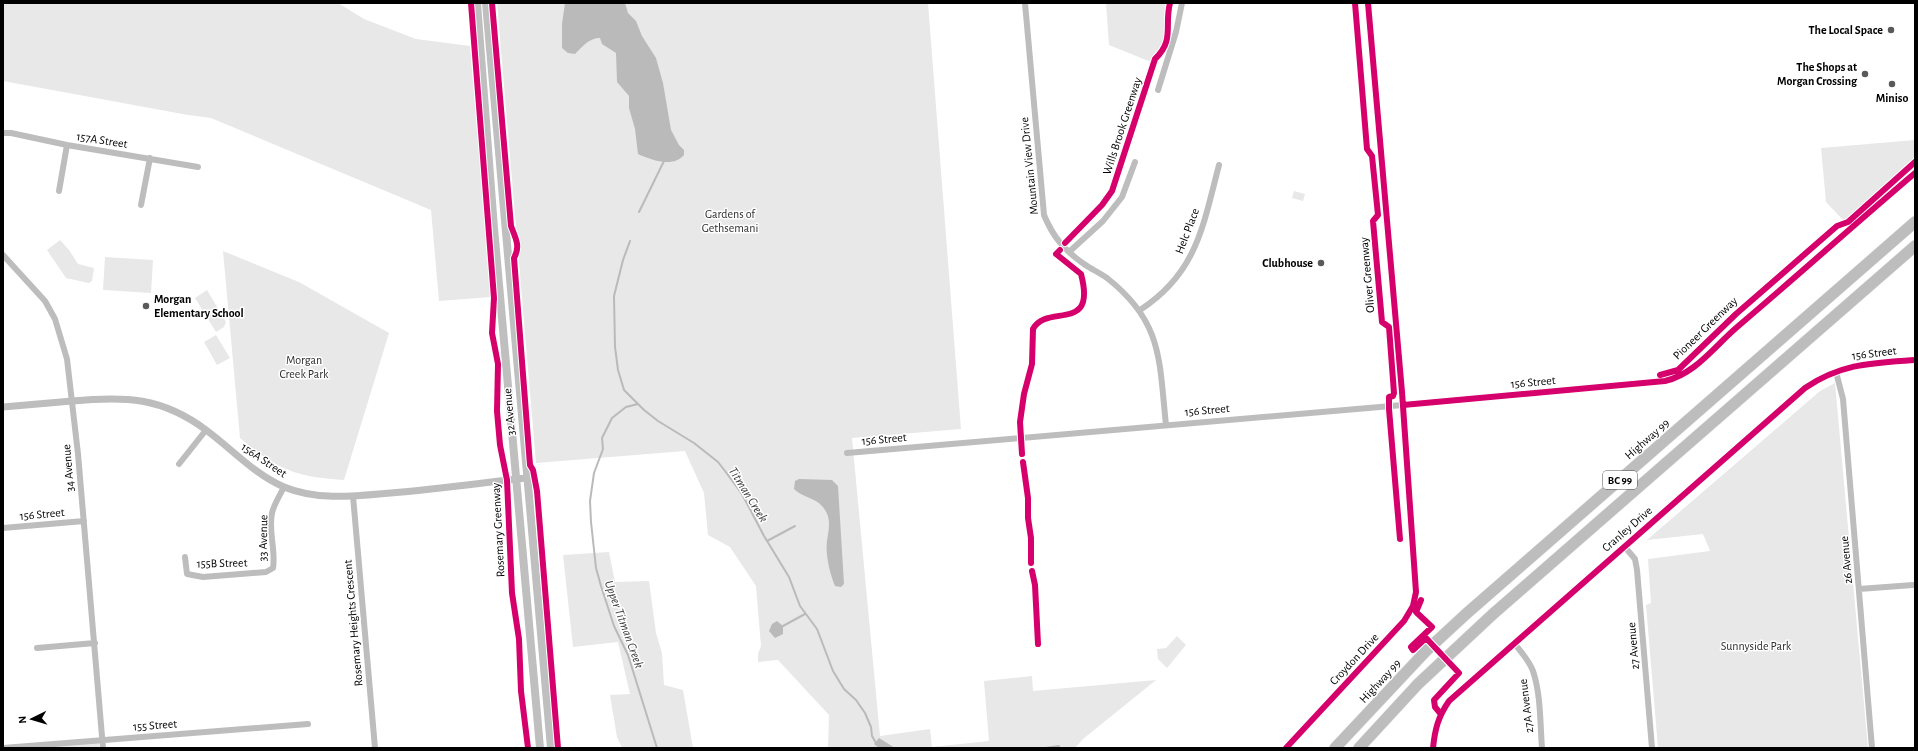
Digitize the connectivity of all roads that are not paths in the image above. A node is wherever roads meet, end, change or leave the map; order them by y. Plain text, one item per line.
1 (477, 3) edge
2 (486, 3) edge
3 (1025, 3) edge
4 (1182, 3) edge
5 (1368, 3) edge
6 (1158, 90) dead end
7 (3, 133) edge
8 (67, 145) junction
9 (150, 158) junction
10 (1135, 162) dead end
11 (1219, 165) dead end
12 (198, 167) dead end
13 (1915, 172) edge
14 (59, 191) dead end
15 (141, 205) dead end
16 (1915, 222) edge
17 (1915, 246) edge
18 (1069, 252) junction
19 (3, 255) edge
20 (1140, 310) junction
21 (1915, 360) edge
22 (1836, 372) junction
23 (72, 401) junction
24 (1403, 405) junction
25 (3, 407) edge
26 (1166, 425) junction
27 (206, 430) junction
28 (847, 453) dead end
29 (179, 464) dead end
30 (526, 478) junction
31 (516, 479) junction
32 (284, 487) junction
33 (353, 496) junction
34 (84, 521) junction
35 (3, 528) edge
36 (1624, 546) junction
37 (185, 557) dead end
38 (273, 568) joint
39 (1913, 584) dead end
40 (1859, 589) junction
41 (95, 643) junction
42 (1514, 643) junction
43 (38, 648) dead end
44 (536, 698) junction
45 (308, 724) dead end
46 (103, 740) junction
47 (3, 748) edge
48 (103, 748) edge
49 (375, 748) edge
50 (540, 748) edge
51 (546, 748) edge
52 (551, 748) edge
53 (1286, 748) edge
54 (1335, 748) edge
55 (1359, 748) edge
56 (1433, 748) edge
57 (1542, 748) edge
58 (1652, 748) edge
59 (1872, 748) edge

1 - 31 main road, 32 Avenue
2 - 30 main road, 32 Avenue
3 - 18 street, Mountain View Drive
4 - 6 street
5 - 24 street, Croydon Drive
7 - 8 street, 157A Street
8 - 9 street, 157A Street
8 - 14 street
9 - 12 street, 157A Street
9 - 15 street
10 - 18 street
11 - 20 street, Helc Place
13 - 24 street, 156 Street
16 - 54 highway, Highway 99 / BC 99
17 - 55 highway, BC 99
18 - 20 street, Mountain View Drive
19 - 23 street, 34 Avenue
20 - 26 street, Mountain View Drive
21 - 22 street, 156 Street
22 - 36 street, Cranley Drive
22 - 40 street, 26 Avenue
23 - 25 street, 156A Street
23 - 27 street, 156A Street
23 - 34 street, 34 Avenue
24 - 26 street, 156 Street
24 - 53 street, Croydon Drive
26 - 28 street, 156 Street
27 - 29 street
27 - 32 street, 156A Street
30 - 31 street, 156A Street
30 - 52 main road, 32 Avenue
31 - 33 street, 156A Street
31 - 44 main road, 32 Avenue
32 - 33 street, 156A Street
32 - 38 street, 33 Avenue
33 - 49 street, Rosemary Heights Crescent
34 - 35 street, 156 Street
34 - 41 street, 34 Avenue
36 - 42 street, Cranley Drive
36 - 58 street, 27 Avenue
37 - 38 street, 155B Street
39 - 40 street
40 - 59 street, 26 Avenue
41 - 43 street
41 - 46 street, 34 Avenue
42 - 56 street, Cranley Drive
42 - 57 street, 27A Avenue
44 - 50 main road, 32 Avenue
44 - 51 main road
45 - 46 street, 155 Street
46 - 47 street, 155 Street
46 - 48 street, 34 Avenue

